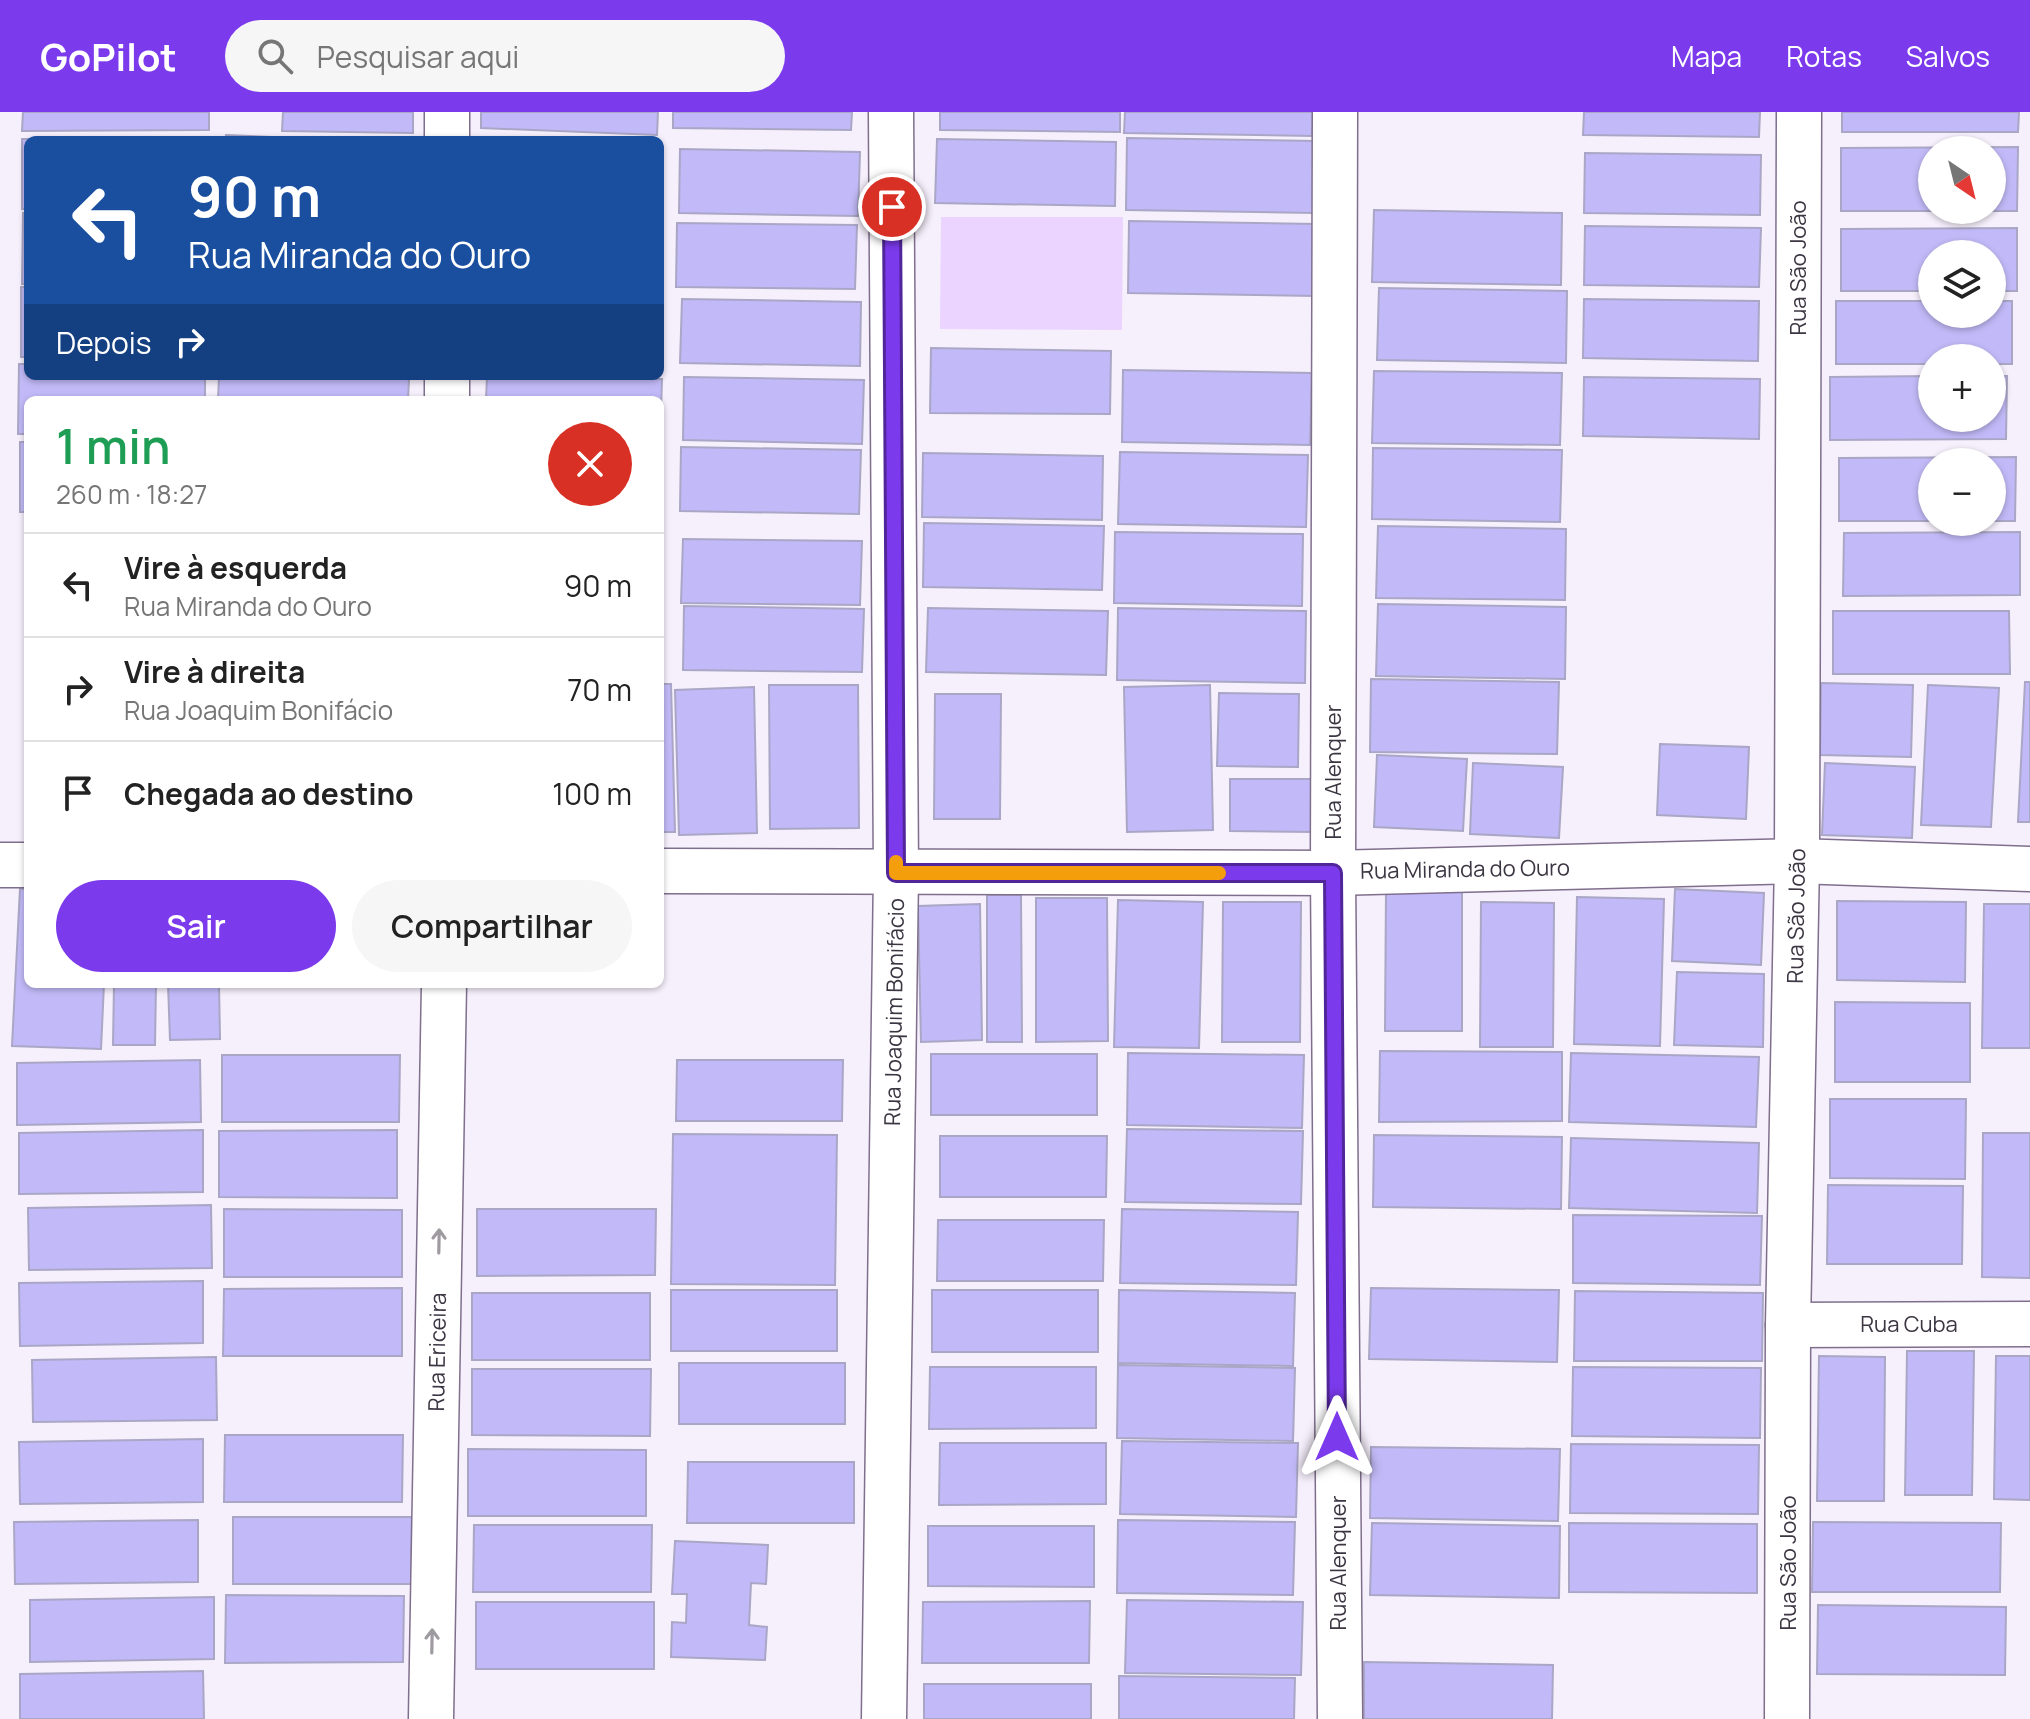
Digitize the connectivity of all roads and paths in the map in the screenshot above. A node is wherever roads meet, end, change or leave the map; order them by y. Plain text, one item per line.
1 (447, 112) edge
2 (891, 112) edge
3 (1335, 112) edge
4 (1799, 112) edge
5 (447, 136) edge
6 (1797, 861) junction
7 (0, 865) edge
8 (24, 865) edge
9 (2030, 869) edge
10 (664, 871) edge
11 (896, 873) junction
12 (1333, 873) junction
13 (444, 988) edge
14 (2030, 1324) edge
15 (1788, 1325) junction
16 (431, 1719) edge
17 (884, 1719) edge
18 (1340, 1719) edge
19 (1787, 1719) edge

1 - 5 street
2 - 11 street, Rua Joaquim Bonifácio
3 - 12 street, Rua Alenquer
4 - 6 street, Rua São João
6 - 9 street, Rua Miranda do Ouro
6 - 12 street, Rua Miranda do Ouro
6 - 15 street, Rua São João
7 - 8 street
10 - 11 street, Rua Miranda do Ouro
11 - 12 street, Rua Miranda do Ouro
11 - 17 street, Rua Joaquim Bonifácio
12 - 18 street, Rua Alenquer
16 -> 13 street, Rua Ericeira
14 - 15 street, Rua Cuba
15 - 19 street, Rua São João

